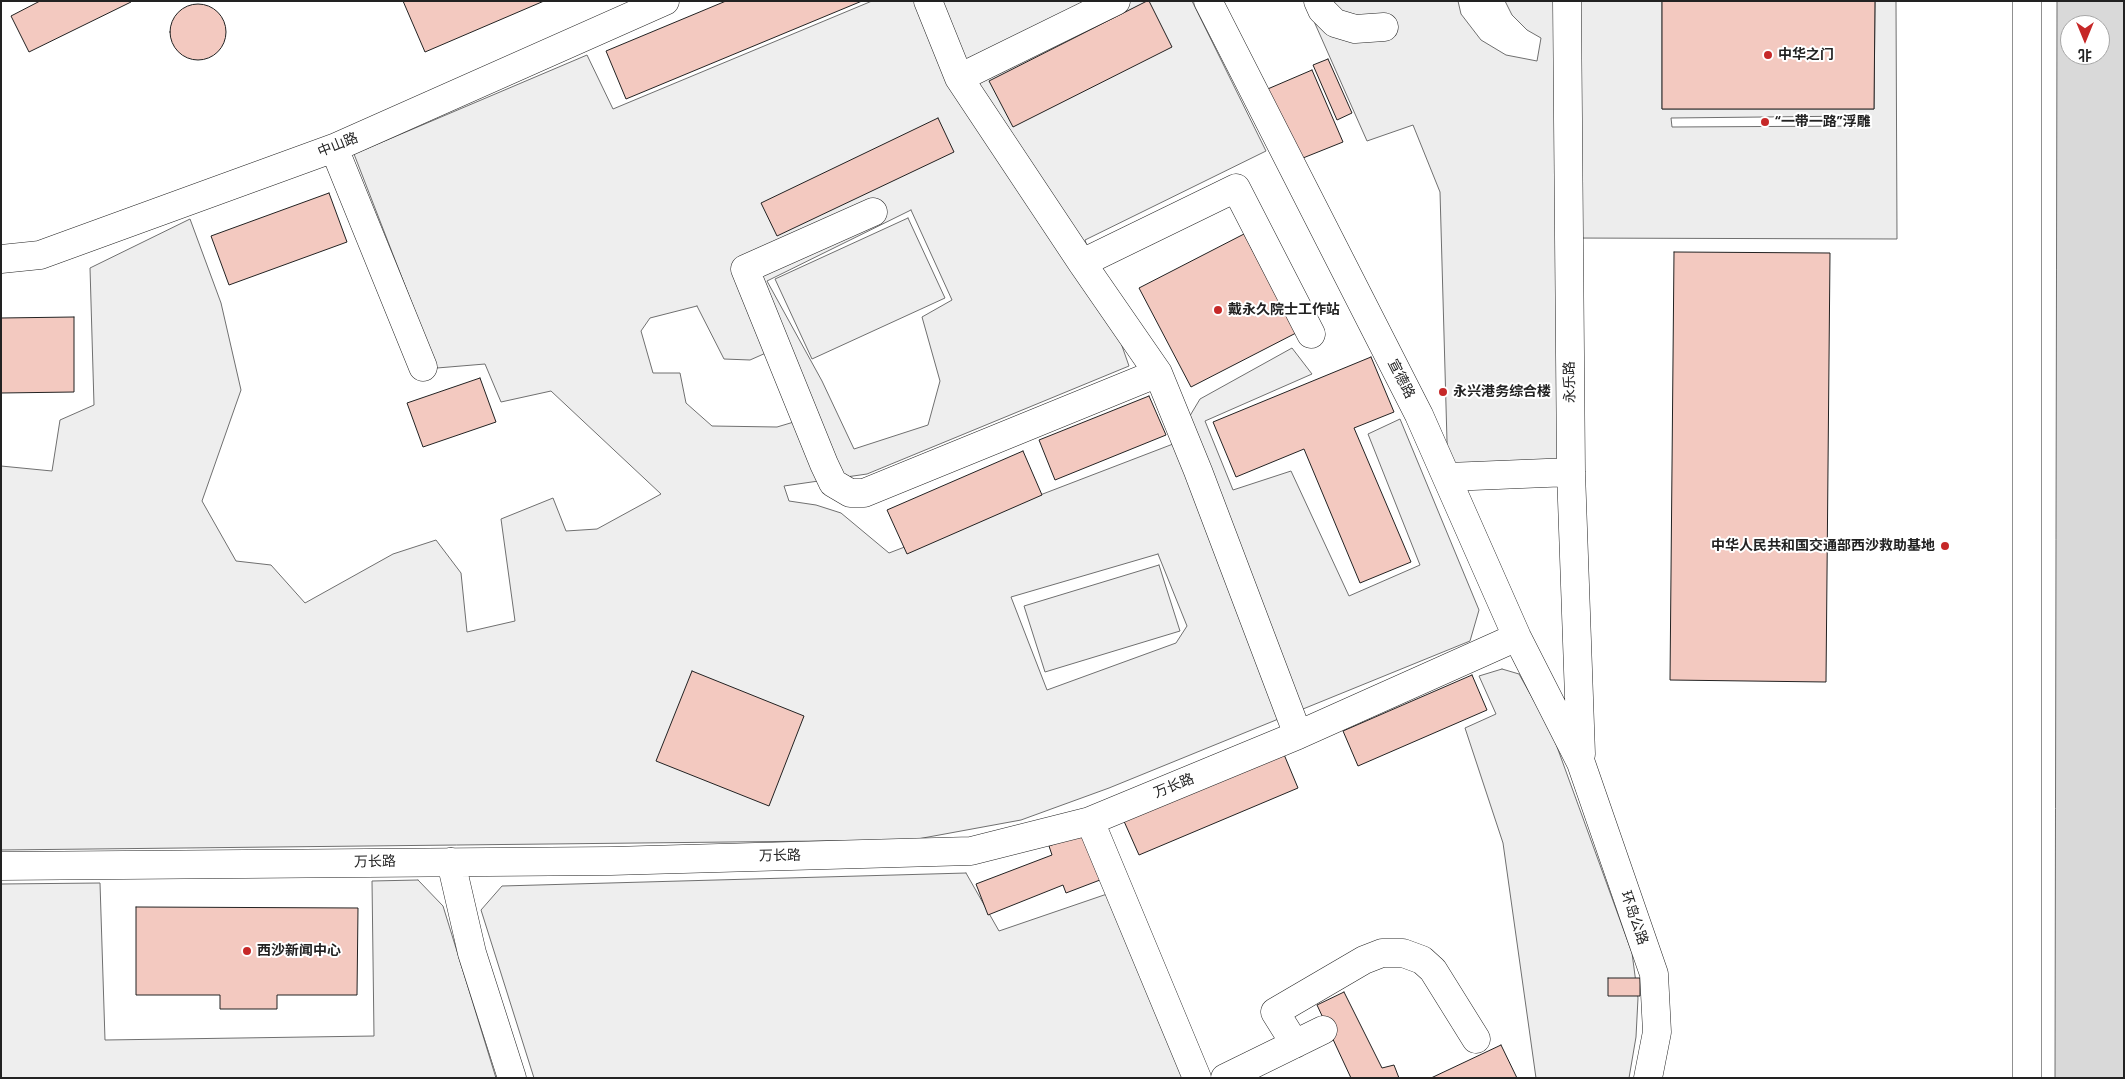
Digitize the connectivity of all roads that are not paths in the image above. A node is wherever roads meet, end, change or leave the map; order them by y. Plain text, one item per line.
1 (665, 1) edge
2 (928, 1) edge
3 (1116, 1) edge
4 (1208, 1) edge
5 (1318, 1) edge
6 (1567, 1) edge
7 (2027, 1) edge
8 (1384, 27) dead end
9 (959, 78) junction
10 (334, 148) junction
11 (873, 212) dead end
12 (1, 259) edge
13 (1082, 263) junction
14 (1311, 334) dead end
15 (423, 367) dead end
16 (1158, 373) junction
17 (1571, 472) junction
18 (1448, 477) junction
19 (1517, 637) junction
20 (1298, 735) junction
21 (1581, 763) junction
22 (1090, 821) junction
23 (451, 862) junction
24 (1, 866) edge
25 (1323, 1030) dead end
26 (1476, 1039) dead end
27 (1295, 1044) junction
28 (512, 1078) edge
29 (1197, 1078) edge
30 (1225, 1078) edge
31 (1648, 1078) edge
32 (2027, 1078) edge

1 - 10 street, 中山路
2 - 9 street
3 - 9 street
4 - 18 street, 宣德路
5 - 8 street
6 - 17 street, 永乐路
7 - 32 street
9 - 13 street
10 - 12 street, 中山路
10 - 15 street
11 - 16 street
13 - 14 street
13 - 16 street
16 - 20 street
17 - 18 street
17 - 21 street, 永乐路
18 - 19 street, 宣德路
19 - 20 street, 万长路
19 - 21 street, 宣德路
20 - 22 street, 万长路
21 - 31 street, 环岛公路
22 - 23 street, 万长路
22 - 29 street
23 - 24 street, 万长路
23 - 28 street
25 - 27 street
26 - 27 street
27 - 30 street

